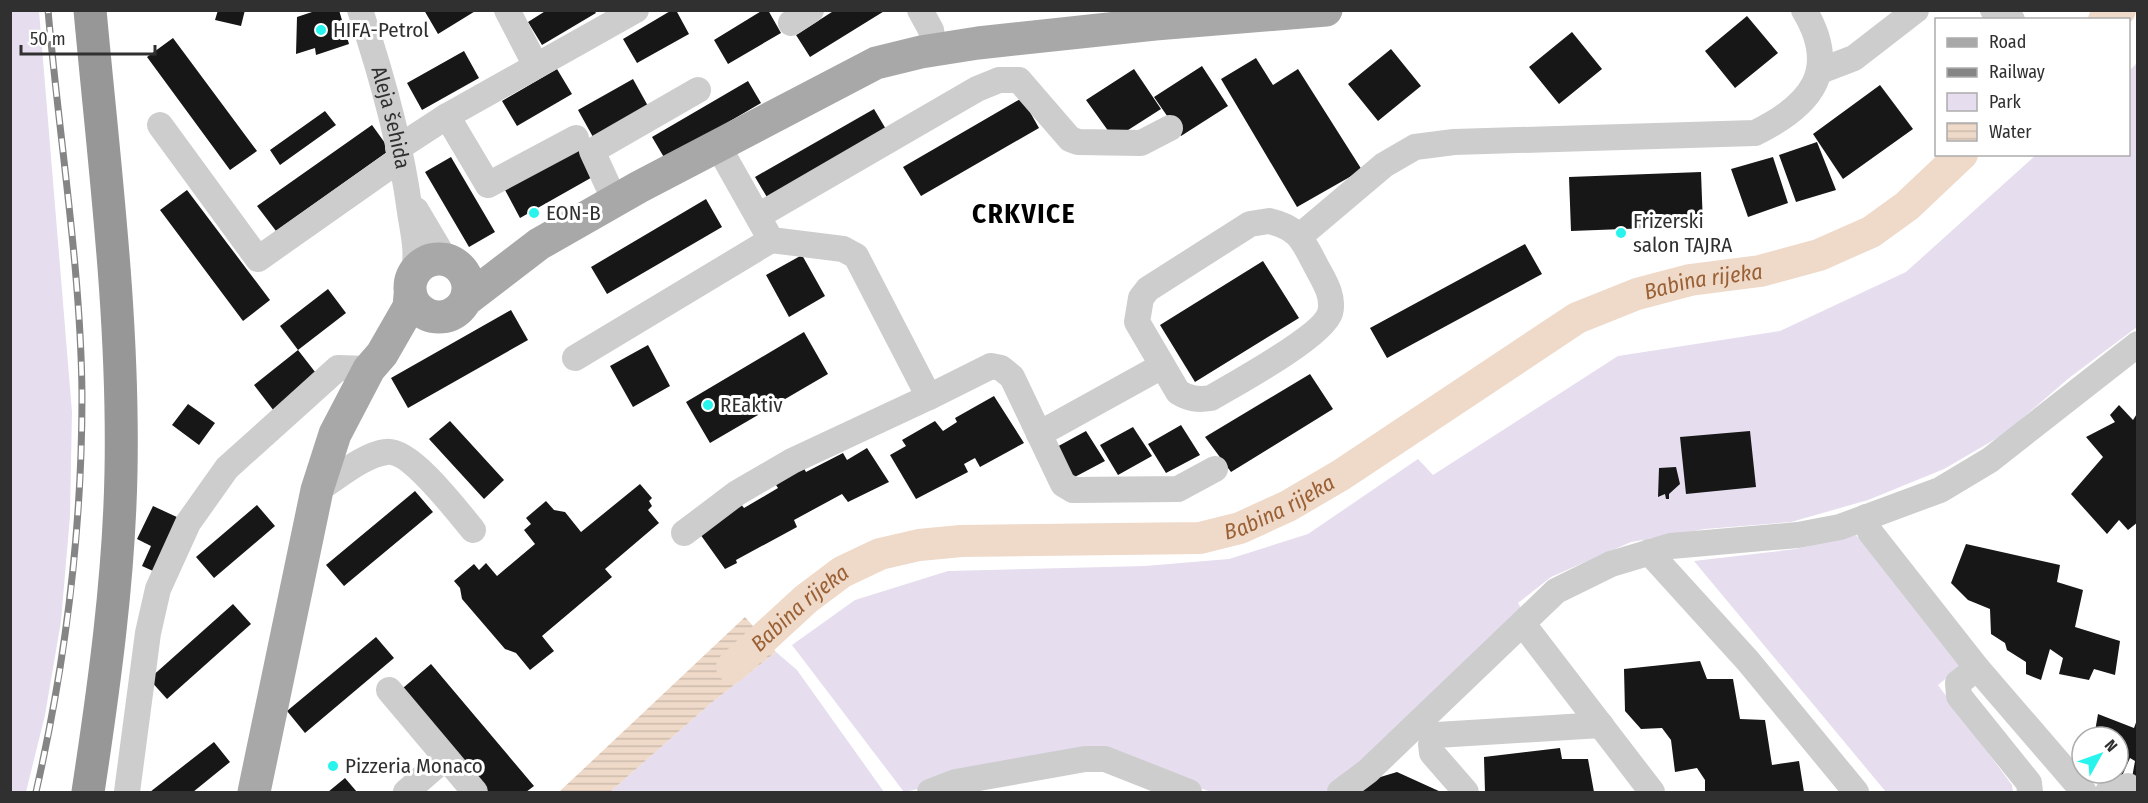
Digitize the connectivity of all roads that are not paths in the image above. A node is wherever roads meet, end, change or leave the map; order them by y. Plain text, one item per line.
1 (90, 10) edge
2 (360, 10) edge
3 (507, 10) edge
4 (636, 10) edge
5 (920, 10) edge
6 (1326, 10) edge
7 (1804, 10) edge
8 (1916, 10) edge
9 (1993, 10) edge
10 (2008, 18) edge
11 (934, 50) junction
12 (536, 66) junction
13 (1820, 71) junction
14 (698, 90) dead end
15 (447, 116) junction
16 (160, 125) dead end
17 (1170, 128) dead end
18 (576, 138) dead end
19 (718, 146) junction
20 (399, 154) junction
21 (408, 193) junction
22 (615, 201) junction
23 (758, 216) junction
24 (1300, 236) junction
25 (771, 240) junction
26 (522, 254) junction
27 (451, 262) junction
28 (412, 283) junction
29 (466, 300) junction
30 (434, 317) junction
31 (2138, 344) edge
32 (575, 358) dead end
33 (375, 362) junction
34 (1162, 366) junction
35 (929, 397) junction
36 (1039, 434) junction
37 (1215, 470) dead end
38 (317, 490) junction
39 (1866, 517) junction
40 (473, 530) dead end
41 (684, 533) dead end
42 (1649, 552) junction
43 (1523, 624) junction
44 (1977, 668) junction
45 (389, 690) dead end
46 (1601, 725) junction
47 (445, 758) junction
48 (88, 792) edge
49 (127, 792) edge
50 (254, 792) edge
51 (406, 792) edge
52 (475, 792) edge
53 (930, 792) edge
54 (1189, 792) edge
55 (1340, 792) edge
56 (1466, 792) edge
57 (1652, 792) edge
58 (1856, 792) edge
59 (2030, 792) edge
60 (2084, 792) edge

1 - 48 highway
2 - 20 street, Aleja šehida
3 - 12 street
4 - 12 street
5 - 11 street
6 - 11 main road
7 - 13 street
8 - 13 street
9 - 10 street
11 - 19 main road
12 - 15 street
13 - 24 street
14 - 22 street
15 - 18 street
15 - 20 street
16 - 20 street
17 - 23 street
19 - 22 main road
19 - 23 street
20 - 21 street, Aleja šehida
21 - 27 street, Aleja šehida
21 - 28 street, Aleja šehida
22 - 26 main road
23 - 25 street
24 - 34 street
24 - 34 street
25 - 32 street
25 - 35 street
26 - 27 main road
26 - 29 main road
27 - 28 main road
27 - 29 main road
28 - 30 main road
28 - 33 main road
29 - 30 main road
30 - 33 main road
31 - 39 street
33 - 38 main road
33 - 49 street
34 - 36 street
35 - 36 street
35 - 41 street
36 - 37 street
38 - 40 street
38 - 50 main road
39 - 42 street
39 - 44 street
42 - 43 street
42 - 58 street
43 - 46 street
43 - 55 street
44 - 59 street
44 - 60 street
45 - 47 street
46 - 56 street
46 - 57 street
47 - 51 street
47 - 52 street
53 - 54 street

